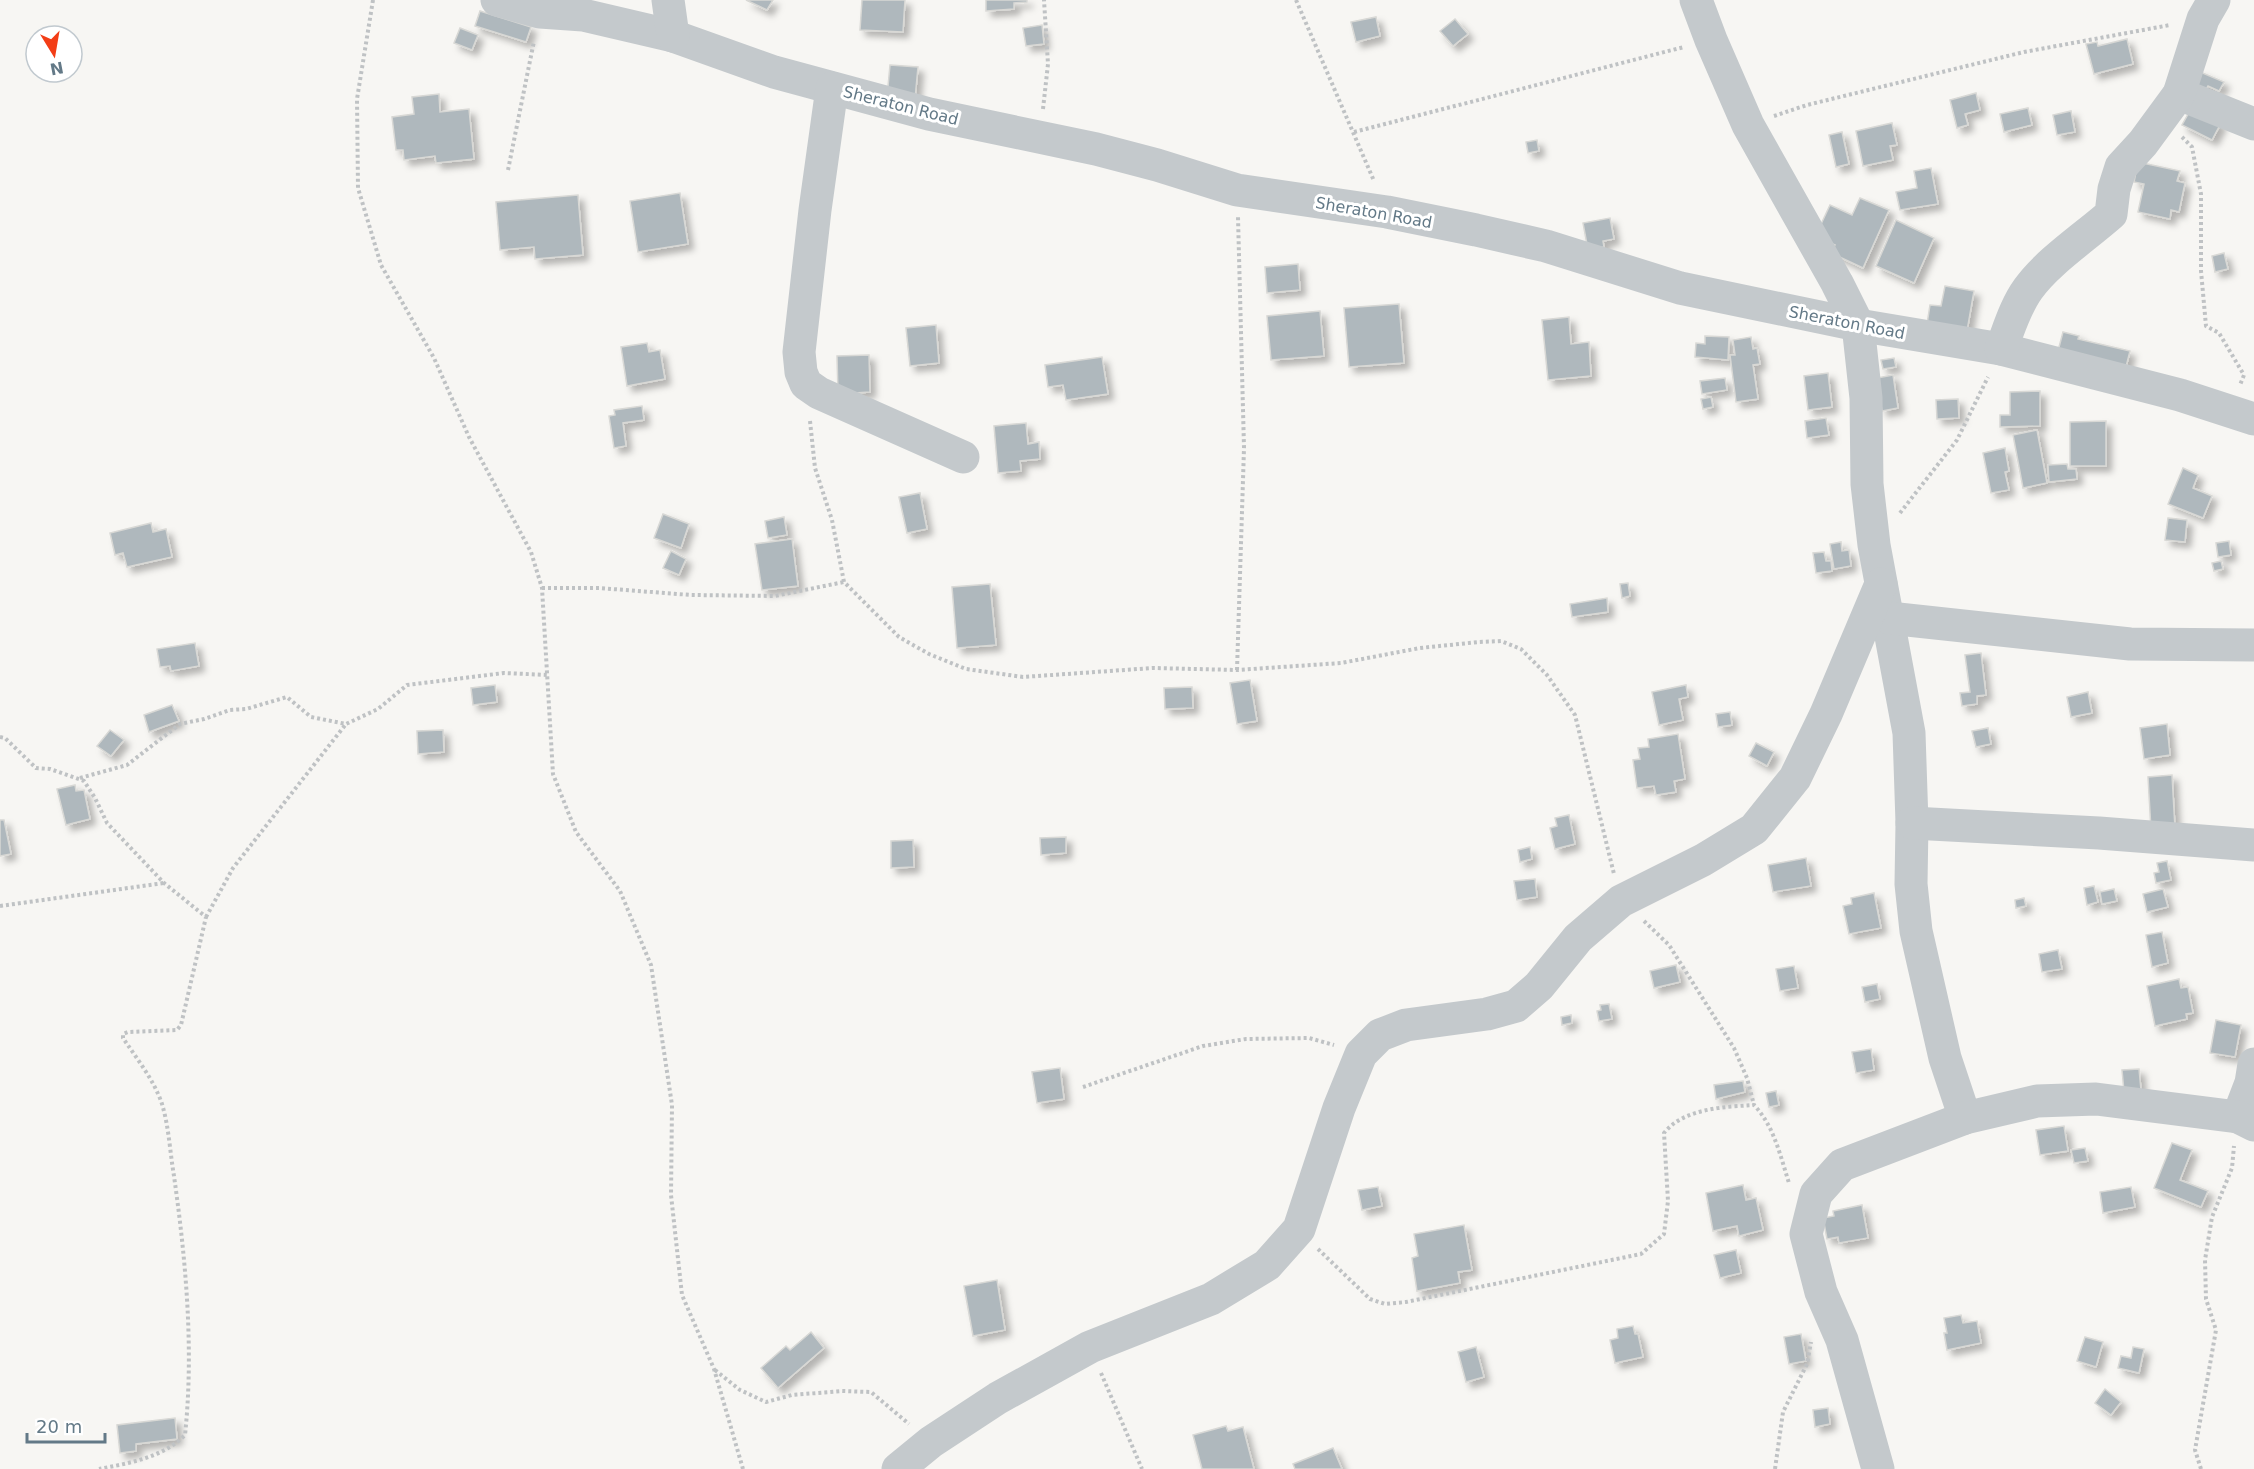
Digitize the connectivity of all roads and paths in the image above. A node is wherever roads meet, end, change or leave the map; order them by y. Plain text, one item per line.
1 (374, 0) edge
2 (497, 0) edge
3 (668, 0) edge
4 (1044, 0) edge
5 (1296, 0) edge
6 (1696, 0) edge
7 (2209, 10) edge
8 (540, 12) junction
9 (673, 36) junction
10 (1711, 40) junction
11 (832, 88) junction
12 (2170, 105) junction
13 (2254, 124) edge
14 (1748, 125) junction
15 (1354, 132) junction
16 (1040, 137) junction
17 (508, 170) dead end
18 (1237, 190) junction
19 (1387, 212) junction
20 (1858, 325) junction
21 (2001, 349) junction
22 (806, 384) junction
23 (2248, 417) edge
24 (963, 458) dead end
25 (1874, 545) junction
26 (844, 582) junction
27 (1881, 584) junction
28 (542, 588) junction
29 (1889, 618) junction
30 (2254, 645) edge
31 (1237, 670) junction
32 (548, 675) junction
33 (346, 724) junction
34 (0, 737) edge
35 (80, 778) junction
36 (1912, 823) junction
37 (2254, 845) edge
38 (164, 883) junction
39 (1621, 902) junction
40 (0, 906) edge
41 (206, 917) junction
42 (1361, 1054) junction
43 (2254, 1064) edge
44 (1083, 1087) dead end
45 (1754, 1105) junction
46 (1965, 1118) junction
47 (2246, 1121) edge
48 (1792, 1190) dead end
49 (1299, 1229) junction
50 (1821, 1292) junction
51 (1090, 1347) junction
52 (714, 1369) junction
53 (931, 1442) junction
54 (99, 1469) edge
55 (743, 1469) edge
56 (898, 1469) edge
57 (1142, 1469) edge
58 (1775, 1469) edge
59 (1878, 1469) edge
60 (2201, 1469) edge

1 - 28 path
2 - 8 street, Sheraton Road
3 - 9 street
4 - 16 path
5 - 15 path
6 - 10 street
7 - 12 street
7 - 14 path
8 - 9 street, Sheraton Road
8 - 17 path
9 - 11 street, Sheraton Road
10 - 14 street
10 - 15 path
11 - 16 street, Sheraton Road
11 - 22 street
12 - 13 street
12 - 21 street
12 - 23 path
14 - 20 street
15 - 19 path
16 - 18 street, Sheraton Road
18 - 19 street, Sheraton Road
18 - 31 path
19 - 20 street, Sheraton Road
20 - 21 street, Sheraton Road
20 - 25 street
21 - 23 street, Sheraton Road
21 - 25 path
22 - 24 street
22 - 26 path
25 - 27 street
26 - 28 path
26 - 31 path
27 - 29 street
27 - 39 street
28 - 32 path
29 - 30 street
29 - 36 street
31 - 39 path
32 - 33 path
32 - 52 path
33 - 35 path
33 - 41 path
34 - 35 path
35 - 38 path
36 - 37 street
36 - 46 street
38 - 40 path
38 - 41 path
39 - 42 street
39 - 45 path
41 - 54 path
42 - 44 path
42 - 49 street
43 - 47 street
45 - 48 path
45 - 49 path
46 - 47 street
46 - 50 street
47 - 60 path
49 - 51 street
50 - 58 path
50 - 59 street
51 - 53 street
51 - 57 path
52 - 53 path
52 - 55 path
53 - 56 street

